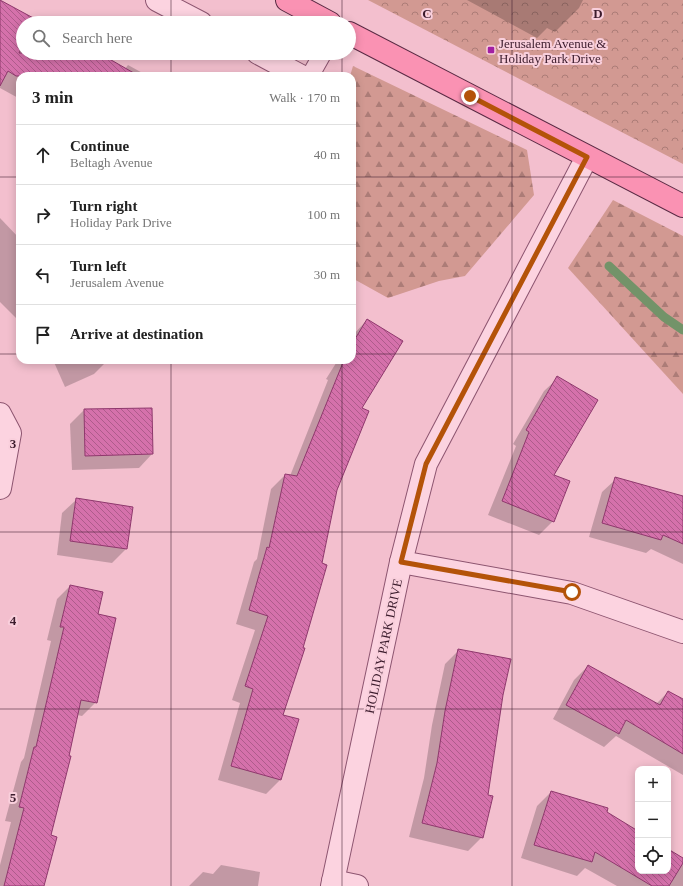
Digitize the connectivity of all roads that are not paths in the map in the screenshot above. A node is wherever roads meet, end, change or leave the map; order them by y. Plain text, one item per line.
1 (157, 0) edge
2 (286, 0) edge
3 (188, 16) edge
4 (317, 16) edge
5 (356, 37) edge
6 (271, 60) edge
7 (319, 60) edge
8 (294, 72) edge
9 (312, 72) edge
10 (587, 157) junction
11 (683, 206) edge
12 (0, 414) edge
13 (0, 488) edge
14 (401, 562) junction
15 (683, 632) edge
16 (333, 884) edge
17 (358, 886) edge

1 - 3 street
2 - 4 main road
5 - 10 main road
6 - 8 street
7 - 9 lane
10 - 11 main road
10 - 14 street, HOLIDAY PARK DRIVE
12 - 13 street
14 - 15 street
14 - 16 street, HOLIDAY PARK DRIVE
16 - 17 street

